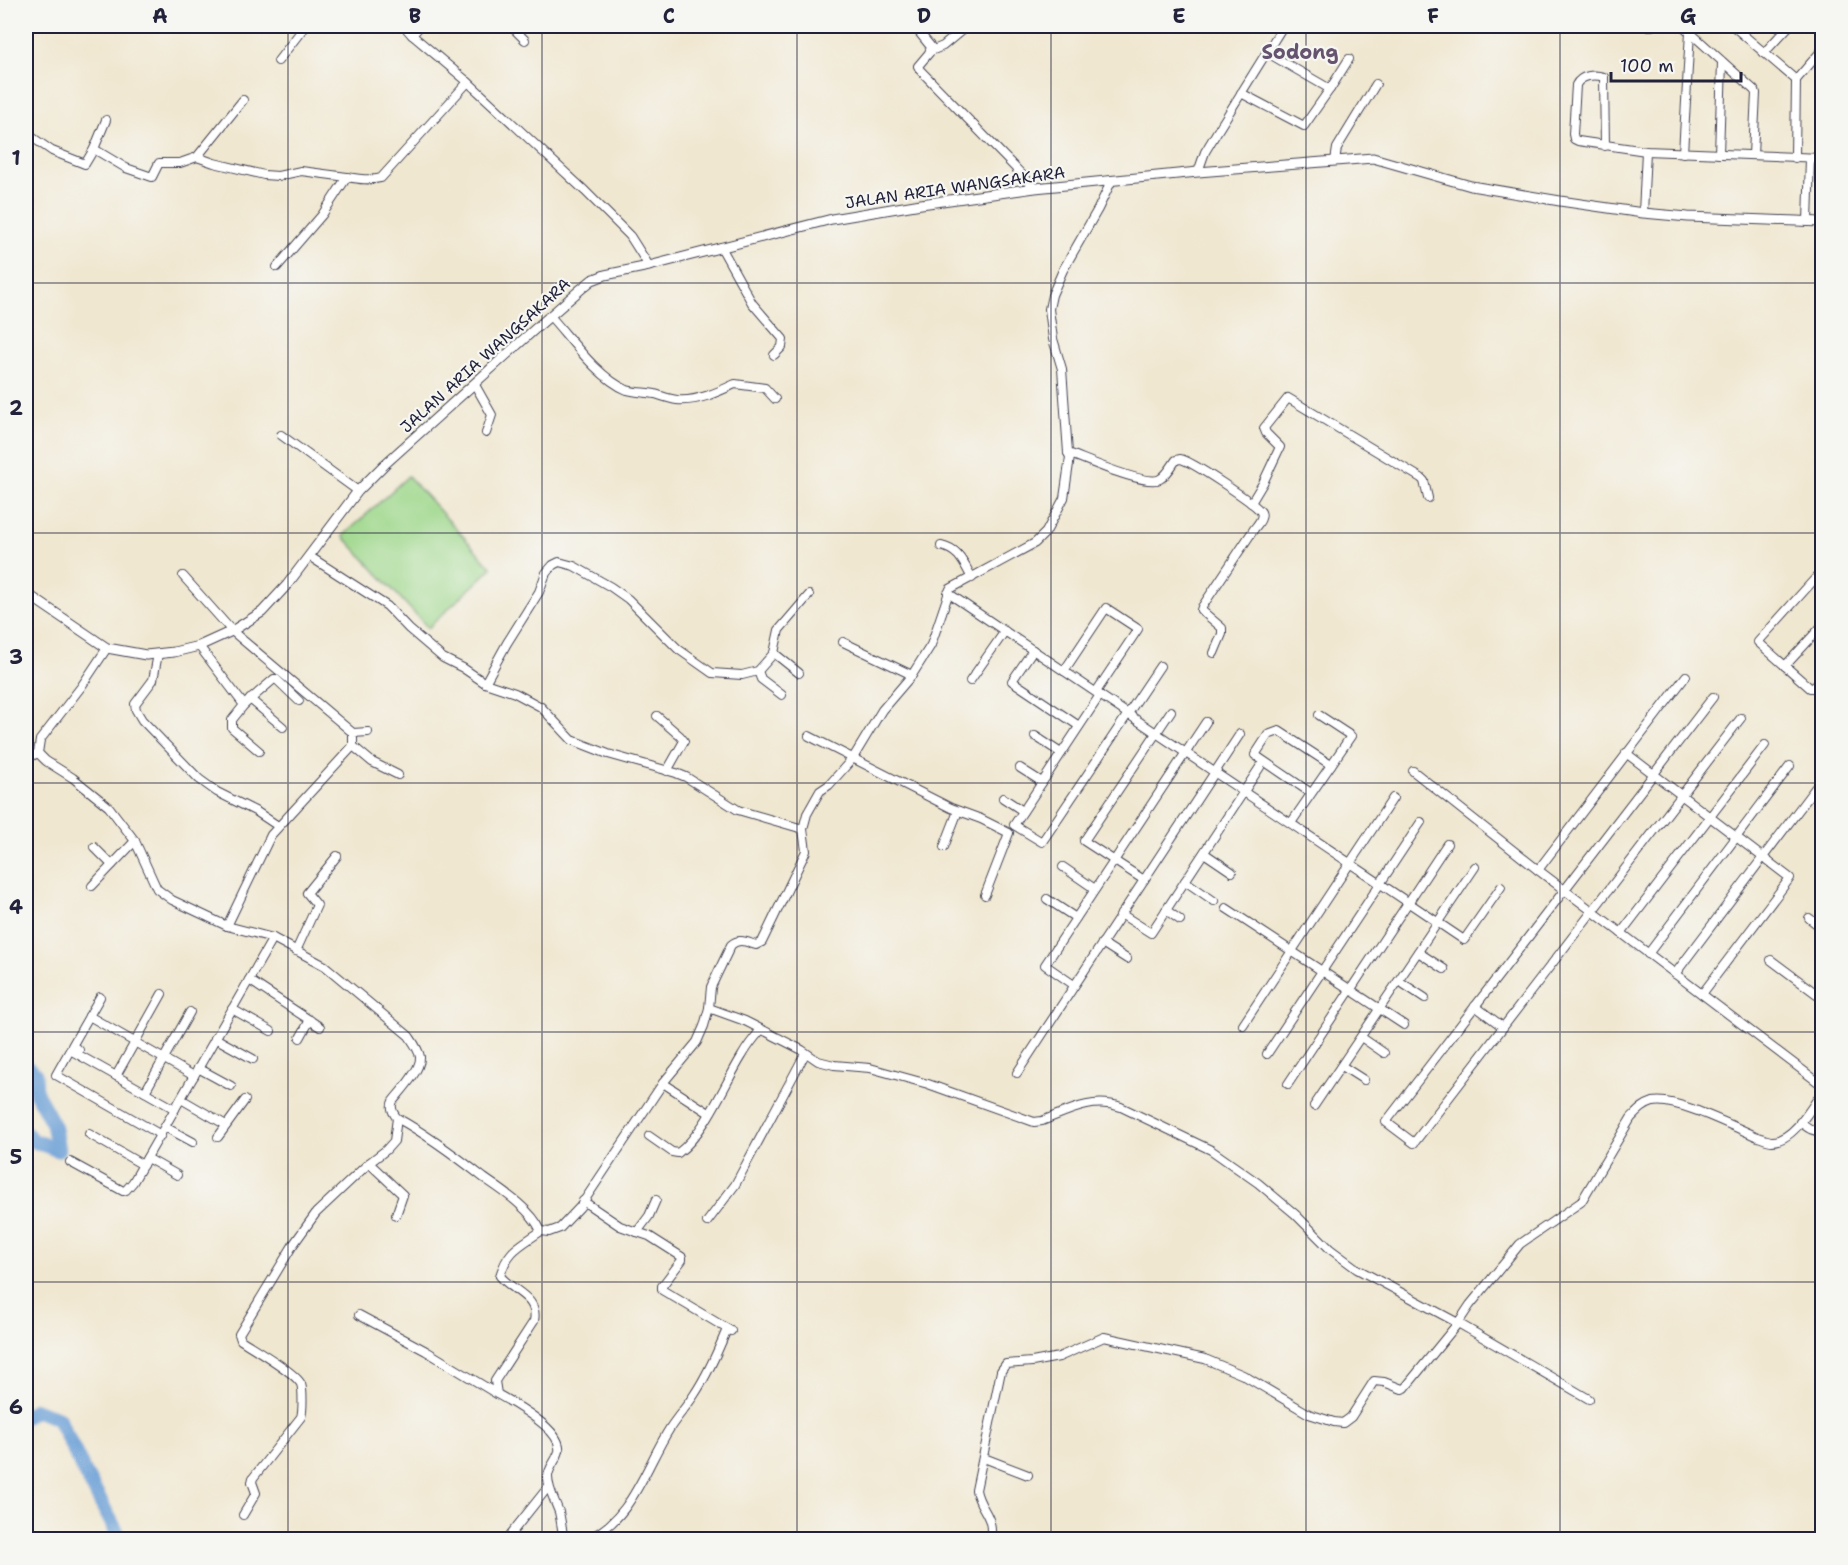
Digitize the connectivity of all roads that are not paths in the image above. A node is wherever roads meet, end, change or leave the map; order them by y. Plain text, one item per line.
1 (305, 26) edge
2 (404, 26) edge
3 (420, 26) edge
4 (511, 26) edge
5 (914, 26) edge
6 (967, 26) edge
7 (1283, 26) edge
8 (1646, 26) edge
9 (1652, 26) edge
10 (1683, 26) edge
11 (1789, 26) edge
12 (1739, 28) edge
13 (1690, 32) junction
14 (412, 35) junction
15 (525, 40) dead end
16 (1822, 50) edge
17 (931, 51) junction
18 (1266, 52) junction
19 (1764, 53) junction
20 (1349, 59) dead end
21 (278, 61) dead end
22 (1722, 62) junction
23 (1797, 80) junction
24 (468, 82) junction
25 (1376, 84) dead end
26 (1330, 89) junction
27 (1240, 93) junction
28 (243, 100) dead end
29 (106, 120) dead end
30 (26, 133) edge
31 (1605, 146) junction
32 (94, 149) junction
33 (1647, 151) junction
34 (1683, 153) junction
35 (1719, 154) junction
36 (1753, 155) junction
37 (197, 157) junction
38 (1795, 158) junction
39 (1810, 158) junction
40 (1822, 158) edge
41 (1335, 161) junction
42 (1198, 172) junction
43 (347, 177) junction
44 (1111, 182) junction
45 (1035, 188) junction
46 (1643, 213) junction
47 (1808, 222) junction
48 (1822, 222) edge
49 (721, 247) junction
50 (649, 266) junction
51 (277, 267) dead end
52 (550, 316) junction
53 (774, 355) dead end
54 (475, 385) junction
55 (775, 399) dead end
56 (486, 433) dead end
57 (281, 435) dead end
58 (1068, 453) junction
59 (358, 491) junction
60 (1428, 498) dead end
61 (1251, 503) junction
62 (940, 546) dead end
63 (309, 556) junction
64 (1822, 571) edge
65 (183, 576) dead end
66 (972, 578) junction
67 (26, 593) edge
68 (948, 593) junction
69 (809, 595) dead end
70 (1822, 626) edge
71 (232, 631) junction
72 (1005, 631) junction
73 (843, 642) dead end
74 (199, 646) junction
75 (107, 648) junction
76 (1033, 650) junction
77 (774, 652) junction
78 (1214, 653) dead end
79 (158, 654) junction
80 (1160, 666) dead end
81 (1785, 666) junction
82 (759, 671) junction
83 (1064, 671) junction
84 (799, 673) dead end
85 (912, 675) junction
86 (1686, 676) dead end
87 (1822, 680) edge
88 (970, 681) dead end
89 (485, 683) junction
90 (1098, 694) junction
91 (782, 695) dead end
92 (1713, 696) dead end
93 (299, 701) dead end
94 (247, 702) junction
95 (1171, 711) dead end
96 (1128, 714) junction
97 (1319, 715) dead end
98 (657, 716) dead end
99 (1741, 718) dead end
100 (1206, 722) dead end
101 (1079, 726) junction
102 (283, 727) dead end
103 (368, 732) dead end
104 (352, 733) junction
105 (1156, 733) junction
106 (1240, 734) dead end
107 (808, 736) dead end
108 (1035, 736) dead end
109 (1765, 745) dead end
110 (353, 746) junction
111 (259, 751) dead end
112 (1185, 752) junction
113 (38, 753) junction
114 (1061, 753) junction
115 (1626, 753) junction
116 (853, 758) junction
117 (26, 759) edge
118 (1331, 765) junction
119 (1790, 766) dead end
120 (1260, 767) dead end
121 (1020, 768) dead end
122 (667, 771) junction
123 (1413, 771) dead end
124 (1215, 772) junction
125 (1653, 774) junction
126 (398, 775) dead end
127 (1042, 782) junction
128 (1816, 787) dead end
129 (1244, 792) junction
130 (1311, 793) junction
131 (1681, 795) junction
132 (1003, 798) dead end
133 (1393, 798) dead end
134 (958, 811) junction
135 (1023, 811) junction
136 (1710, 818) junction
137 (1422, 822) dead end
138 (1291, 823) junction
139 (278, 826) junction
140 (803, 829) junction
141 (1736, 837) junction
142 (135, 841) junction
143 (1447, 844) dead end
144 (94, 847) dead end
145 (944, 847) dead end
146 (1204, 853) junction
147 (338, 856) dead end
148 (1763, 858) junction
149 (1114, 860) junction
150 (1350, 863) junction
151 (112, 865) junction
152 (1063, 867) dead end
153 (1475, 867) dead end
154 (1538, 870) junction
155 (1232, 872) dead end
156 (1144, 880) junction
157 (1185, 881) junction
158 (1380, 884) junction
159 (92, 886) dead end
160 (1501, 887) dead end
161 (1095, 889) junction
162 (1564, 890) junction
163 (985, 895) dead end
164 (1047, 899) dead end
165 (1214, 901) dead end
166 (1408, 903) junction
167 (1226, 908) dead end
168 (1166, 910) junction
169 (1592, 911) junction
170 (1121, 914) junction
171 (1076, 918) junction
172 (1809, 918) dead end
173 (1180, 920) dead end
174 (1438, 922) junction
175 (227, 926) junction
176 (1822, 928) edge
177 (1621, 933) junction
178 (273, 938) junction
179 (1102, 943) junction
180 (296, 951) junction
181 (1292, 951) junction
182 (1418, 952) junction
183 (1648, 954) junction
184 (1127, 959) dead end
185 (1771, 960) dead end
186 (1444, 969) dead end
187 (1322, 971) junction
188 (1675, 974) junction
189 (249, 980) junction
190 (1399, 981) junction
191 (1074, 985) junction
192 (1351, 990) junction
193 (162, 994) dead end
194 (1702, 994) junction
195 (100, 997) dead end
196 (1425, 998) dead end
197 (1822, 998) edge
198 (1475, 1006) junction
199 (709, 1008) junction
200 (232, 1009) junction
201 (1380, 1009) junction
202 (190, 1012) dead end
203 (89, 1016) junction
204 (310, 1020) junction
205 (1243, 1025) dead end
206 (1404, 1025) dead end
207 (320, 1027) dead end
208 (1503, 1027) junction
209 (761, 1030) junction
210 (271, 1031) dead end
211 (1361, 1037) junction
212 (215, 1038) junction
213 (300, 1038) dead end
214 (135, 1042) junction
215 (1384, 1053) dead end
216 (805, 1054) junction
217 (1267, 1054) dead end
218 (164, 1058) junction
219 (253, 1059) dead end
220 (1342, 1066) junction
221 (196, 1072) junction
222 (1017, 1073) dead end
223 (117, 1074) junction
224 (1364, 1080) dead end
225 (663, 1083) junction
226 (1288, 1084) dead end
227 (1822, 1085) edge
228 (231, 1086) dead end
229 (146, 1090) junction
230 (1822, 1092) edge
231 (245, 1100) dead end
232 (178, 1105) junction
233 (1314, 1106) dead end
234 (709, 1113) junction
235 (397, 1118) junction
236 (1800, 1122) junction
237 (226, 1125) junction
238 (165, 1127) junction
239 (1822, 1130) edge
240 (89, 1134) dead end
241 (160, 1135) junction
242 (649, 1136) dead end
243 (218, 1137) dead end
244 (193, 1142) dead end
245 (70, 1162) dead end
246 (145, 1162) junction
247 (369, 1163) junction
248 (177, 1175) dead end
249 (656, 1200) dead end
250 (583, 1201) junction
251 (396, 1215) dead end
252 (707, 1221) dead end
253 (541, 1231) junction
254 (638, 1232) junction
255 (359, 1315) dead end
256 (1458, 1323) junction
257 (497, 1394) junction
258 (1589, 1399) dead end
259 (984, 1458) junction
260 (1028, 1475) dead end
261 (549, 1486) junction
262 (243, 1515) dead end
263 (506, 1539) edge
264 (564, 1539) edge
265 (585, 1539) edge
266 (990, 1539) edge

1 - 21 street
2 - 14 street
3 - 14 street
4 - 15 street
5 - 17 street
6 - 17 street
7 - 18 street
8 - 9 street
10 - 13 street
11 - 19 street
12 - 19 street
13 - 22 street
13 - 34 street
14 - 24 street
16 - 23 street
17 - 45 street
18 - 26 street
18 - 27 street
19 - 23 street
20 - 26 street
22 - 35 street
22 - 36 street
23 - 38 street
24 - 43 street
24 - 50 street
25 - 41 street
26 - 27 street
27 - 42 street
28 - 37 street
29 - 32 street
30 - 32 street
31 - 31 street
31 - 33 street
32 - 37 street
33 - 34 street
33 - 46 street
34 - 35 street
35 - 36 street
36 - 38 street
37 - 43 street
38 - 39 street
39 - 40 street
39 - 47 street
41 - 42 street, JALAN ARIA WANGSAKARA
41 - 46 street, JALAN ARIA WANGSAKARA
42 - 44 street, JALAN ARIA WANGSAKARA
43 - 51 street
44 - 45 street, JALAN ARIA WANGSAKARA
44 - 58 street
45 - 49 street, JALAN ARIA WANGSAKARA
46 - 47 street, JALAN ARIA WANGSAKARA
47 - 48 street, JALAN ARIA WANGSAKARA
49 - 50 street, JALAN ARIA WANGSAKARA
49 - 53 street
50 - 52 street, JALAN ARIA WANGSAKARA
52 - 54 street, JALAN ARIA WANGSAKARA
52 - 55 street
54 - 56 street
54 - 59 street, JALAN ARIA WANGSAKARA
57 - 59 street
58 - 61 street
58 - 66 street
59 - 63 street, JALAN ARIA WANGSAKARA
60 - 61 street
61 - 78 street
62 - 66 street
63 - 71 street, JALAN ARIA WANGSAKARA
63 - 89 street
64 - 81 street
65 - 71 street
66 - 68 street
67 - 75 street, JALAN ARIA WANGSAKARA
68 - 72 street
68 - 85 street
69 - 77 street
70 - 81 street
71 - 74 street, JALAN ARIA WANGSAKARA
71 - 104 street
72 - 76 street
72 - 88 street
73 - 85 street
74 - 79 street, JALAN ARIA WANGSAKARA
74 - 94 street
75 - 79 street, JALAN ARIA WANGSAKARA
75 - 113 street
76 - 83 street
76 - 101 street
77 - 82 street
77 - 84 street
79 - 139 street
80 - 96 street
81 - 87 street
82 - 89 street
82 - 91 street
83 - 90 street
83 - 90 street
85 - 116 street
86 - 115 street
89 - 122 street
90 - 96 street
90 - 101 street
92 - 125 street
93 - 94 street
94 - 102 street
94 - 111 street
95 - 105 street
96 - 105 street
96 - 135 street
97 - 118 street
98 - 122 street
99 - 131 street
100 - 112 street
101 - 114 street
103 - 104 street
104 - 110 street
105 - 112 street
105 - 149 street
106 - 124 street
107 - 116 street
108 - 114 street
109 - 136 street
110 - 126 street
110 - 139 street
112 - 124 street
112 - 149 street
113 - 117 street
113 - 142 street
114 - 127 street
115 - 125 street
115 - 154 street
116 - 134 street
116 - 140 street
118 - 130 street
118 - 130 street
119 - 141 street
120 - 129 street
121 - 127 street
122 - 140 street
123 - 154 street
124 - 129 street
124 - 156 street
125 - 131 street
125 - 162 street
127 - 135 street
128 - 148 street
129 - 138 street
129 - 146 street
130 - 138 street
131 - 136 street
131 - 169 street
132 - 135 street
133 - 150 street
134 - 145 street
134 - 163 street
136 - 141 street
136 - 177 street
137 - 158 street
138 - 150 street
139 - 175 street
140 - 199 street
141 - 148 street
141 - 183 street
142 - 151 street
142 - 175 street
143 - 166 street
144 - 151 street
146 - 155 street
146 - 157 street
147 - 180 street
148 - 188 street
148 - 194 street
149 - 156 street
149 - 161 street
150 - 158 street
150 - 181 street
151 - 159 street
152 - 161 street
153 - 174 street
154 - 162 street
156 - 170 street
157 - 165 street
157 - 168 street
158 - 166 street
158 - 187 street
160 - 174 street
161 - 171 street
162 - 169 street
162 - 198 street
164 - 171 street
166 - 174 street
166 - 192 street
167 - 181 street
168 - 170 street
168 - 173 street
169 - 177 street
169 - 208 street
170 - 179 street
171 - 191 street
172 - 176 street
174 - 182 street
175 - 178 street
177 - 183 street
178 - 180 street
178 - 189 street
179 - 184 street
179 - 191 street
180 - 235 street
181 - 187 street
181 - 205 street
182 - 186 street
182 - 190 street
183 - 188 street
185 - 197 street
187 - 192 street
187 - 217 street
188 - 194 street
189 - 200 street
189 - 204 street
190 - 196 street
190 - 201 street
191 - 222 street
192 - 201 street
192 - 226 street
193 - 214 street
194 - 227 street
195 - 203 street
198 - 208 street
198 - 208 street
199 - 209 street
199 - 225 street
200 - 210 street
200 - 212 street
201 - 206 street
201 - 211 street
202 - 218 street
203 - 214 street
203 - 223 street
204 - 207 street
204 - 213 street
209 - 216 street
209 - 234 street
211 - 215 street
211 - 220 street
212 - 219 street
212 - 221 street
214 - 218 street
214 - 223 street
216 - 252 street
216 - 256 street
218 - 221 street
218 - 229 street
220 - 224 street
220 - 233 street
221 - 228 street
221 - 232 street
223 - 229 street
223 - 241 street
225 - 234 street
225 - 250 street
229 - 232 street
230 - 236 street
231 - 237 street
232 - 237 street
232 - 238 street
234 - 242 street
235 - 247 street
235 - 253 street
236 - 239 street
236 - 256 street
237 - 243 street
238 - 241 street
238 - 244 street
240 - 246 street
241 - 246 street
245 - 246 street
246 - 248 street
247 - 251 street
247 - 262 street
249 - 254 street
250 - 253 street
250 - 254 street
253 - 257 street
254 - 265 street
255 - 257 street
256 - 258 street
256 - 259 street
257 - 261 street
259 - 260 street
259 - 266 street
261 - 263 street
261 - 264 street

